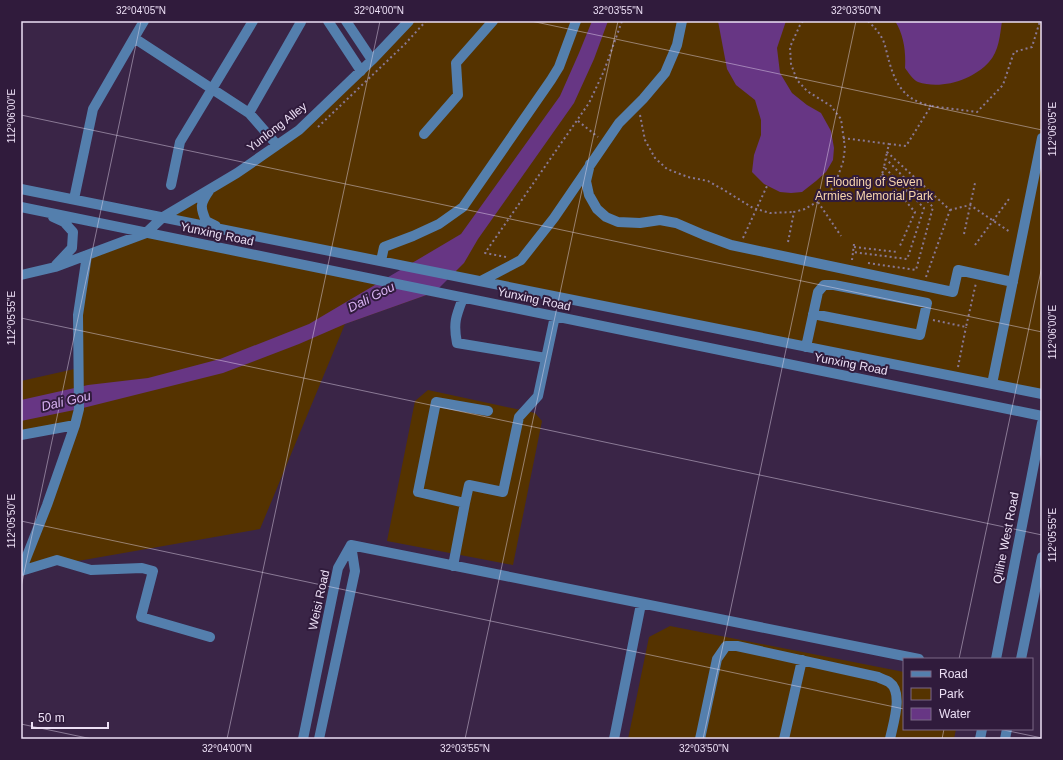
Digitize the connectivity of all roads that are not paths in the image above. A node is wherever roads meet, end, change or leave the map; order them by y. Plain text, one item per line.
1 (144, 21) edge
2 (253, 21) edge
3 (328, 21) edge
4 (346, 21) edge
5 (409, 21) edge
6 (493, 21) edge
7 (576, 21) edge
8 (682, 21) edge
9 (301, 22) dead end
10 (134, 38) junction
11 (372, 60) junction
12 (361, 72) junction
13 (212, 89) junction
14 (249, 113) junction
15 (424, 134) dead end
16 (1042, 138) edge
17 (277, 145) junction
18 (590, 164) junction
19 (171, 185) dead end
20 (211, 188) junction
21 (21, 189) edge
22 (74, 199) junction
23 (21, 207) edge
24 (36, 210) junction
25 (21, 214) edge
26 (163, 217) junction
27 (64, 222) junction
28 (226, 230) junction
29 (146, 233) junction
30 (87, 255) junction
31 (385, 262) junction
32 (55, 266) junction
33 (21, 275) edge
34 (482, 281) junction
35 (1013, 282) junction
36 (463, 298) junction
37 (813, 314) junction
38 (555, 316) junction
39 (806, 347) junction
40 (546, 358) junction
41 (992, 384) junction
42 (1042, 394) edge
43 (488, 411) dead end
44 (1042, 416) edge
45 (1042, 423) edge
46 (75, 425) junction
47 (21, 435) edge
48 (465, 503) junction
49 (351, 545) junction
50 (1042, 557) edge
51 (453, 566) junction
52 (21, 571) edge
53 (641, 604) junction
54 (210, 637) dead end
55 (914, 658) edge
56 (996, 658) edge
57 (1021, 658) edge
58 (802, 660) junction
59 (303, 739) edge
60 (319, 739) edge
61 (614, 739) edge
62 (700, 739) edge
63 (784, 739) edge
64 (890, 739) edge

1 - 10 street
2 - 13 street
3 - 12 street
4 - 11 street
5 - 11 street, Yunlong Alley
6 - 15 street
7 - 31 street
8 - 18 street
9 - 14 street
10 - 13 street
10 - 22 street
11 - 12 street, Yunlong Alley
12 - 17 street, Yunlong Alley
13 - 14 street
13 - 19 street
14 - 17 street
16 - 35 street
17 - 20 street, Yunlong Alley
18 - 34 street
18 - 35 street
20 - 26 street, Yunlong Alley
20 - 28 street
21 - 22 street, Yunxing Road
22 - 26 street, Yunxing Road
23 - 24 street, Yunxing Road
24 - 27 street
24 - 29 street, Yunxing Road
25 - 27 street
26 - 28 street, Yunxing Road
26 - 29 street, Yunlong Alley
27 - 32 street
28 - 31 street, Yunxing Road
29 - 30 street
29 - 36 street, Yunxing Road
30 - 32 street
30 - 46 street
31 - 34 street, Yunxing Road
32 - 33 street
34 - 39 street, Yunxing Road
35 - 41 street
36 - 38 street, Yunxing Road
36 - 40 street
37 - 37 street
37 - 39 street
38 - 40 street
38 - 44 street, Yunxing Road
39 - 41 street, Yunxing Road
40 - 48 street
41 - 42 street, Yunxing Road
43 - 48 street
45 - 56 street, Qilihe West Road
46 - 47 street
46 - 52 street
48 - 51 street
49 - 51 street
49 - 59 street, Weisi Road
49 - 60 street
50 - 57 street
51 - 53 street
52 - 54 street
53 - 55 street
53 - 61 street
58 - 62 street
58 - 63 street
58 - 64 street

